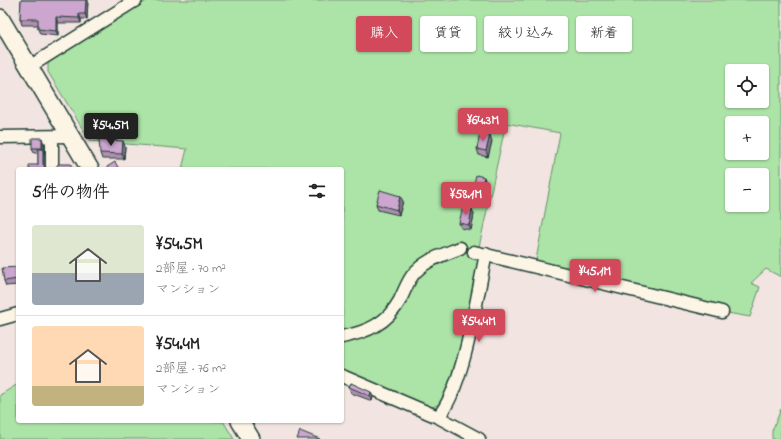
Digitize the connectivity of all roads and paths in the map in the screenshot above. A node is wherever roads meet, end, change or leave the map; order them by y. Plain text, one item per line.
1 (136, 0) edge
2 (0, 18) edge
3 (29, 67) junction
4 (70, 136) junction
5 (0, 137) edge
6 (52, 137) junction
7 (52, 167) edge
8 (89, 167) edge
9 (460, 248) dead end
10 (474, 252) dead end
11 (486, 254) junction
12 (722, 312) dead end
13 (16, 315) edge
14 (0, 319) edge
15 (344, 336) edge
16 (344, 377) edge
17 (438, 417) junction
18 (241, 423) edge
19 (251, 439) edge
20 (479, 439) edge

1 - 3 street
2 - 3 street
3 - 4 street
4 - 6 street
4 - 8 street
5 - 6 street
6 - 7 street
9 - 15 street
10 - 11 street
11 - 12 street
11 - 17 street
13 - 14 street
16 - 17 street
17 - 20 street
18 - 19 street

